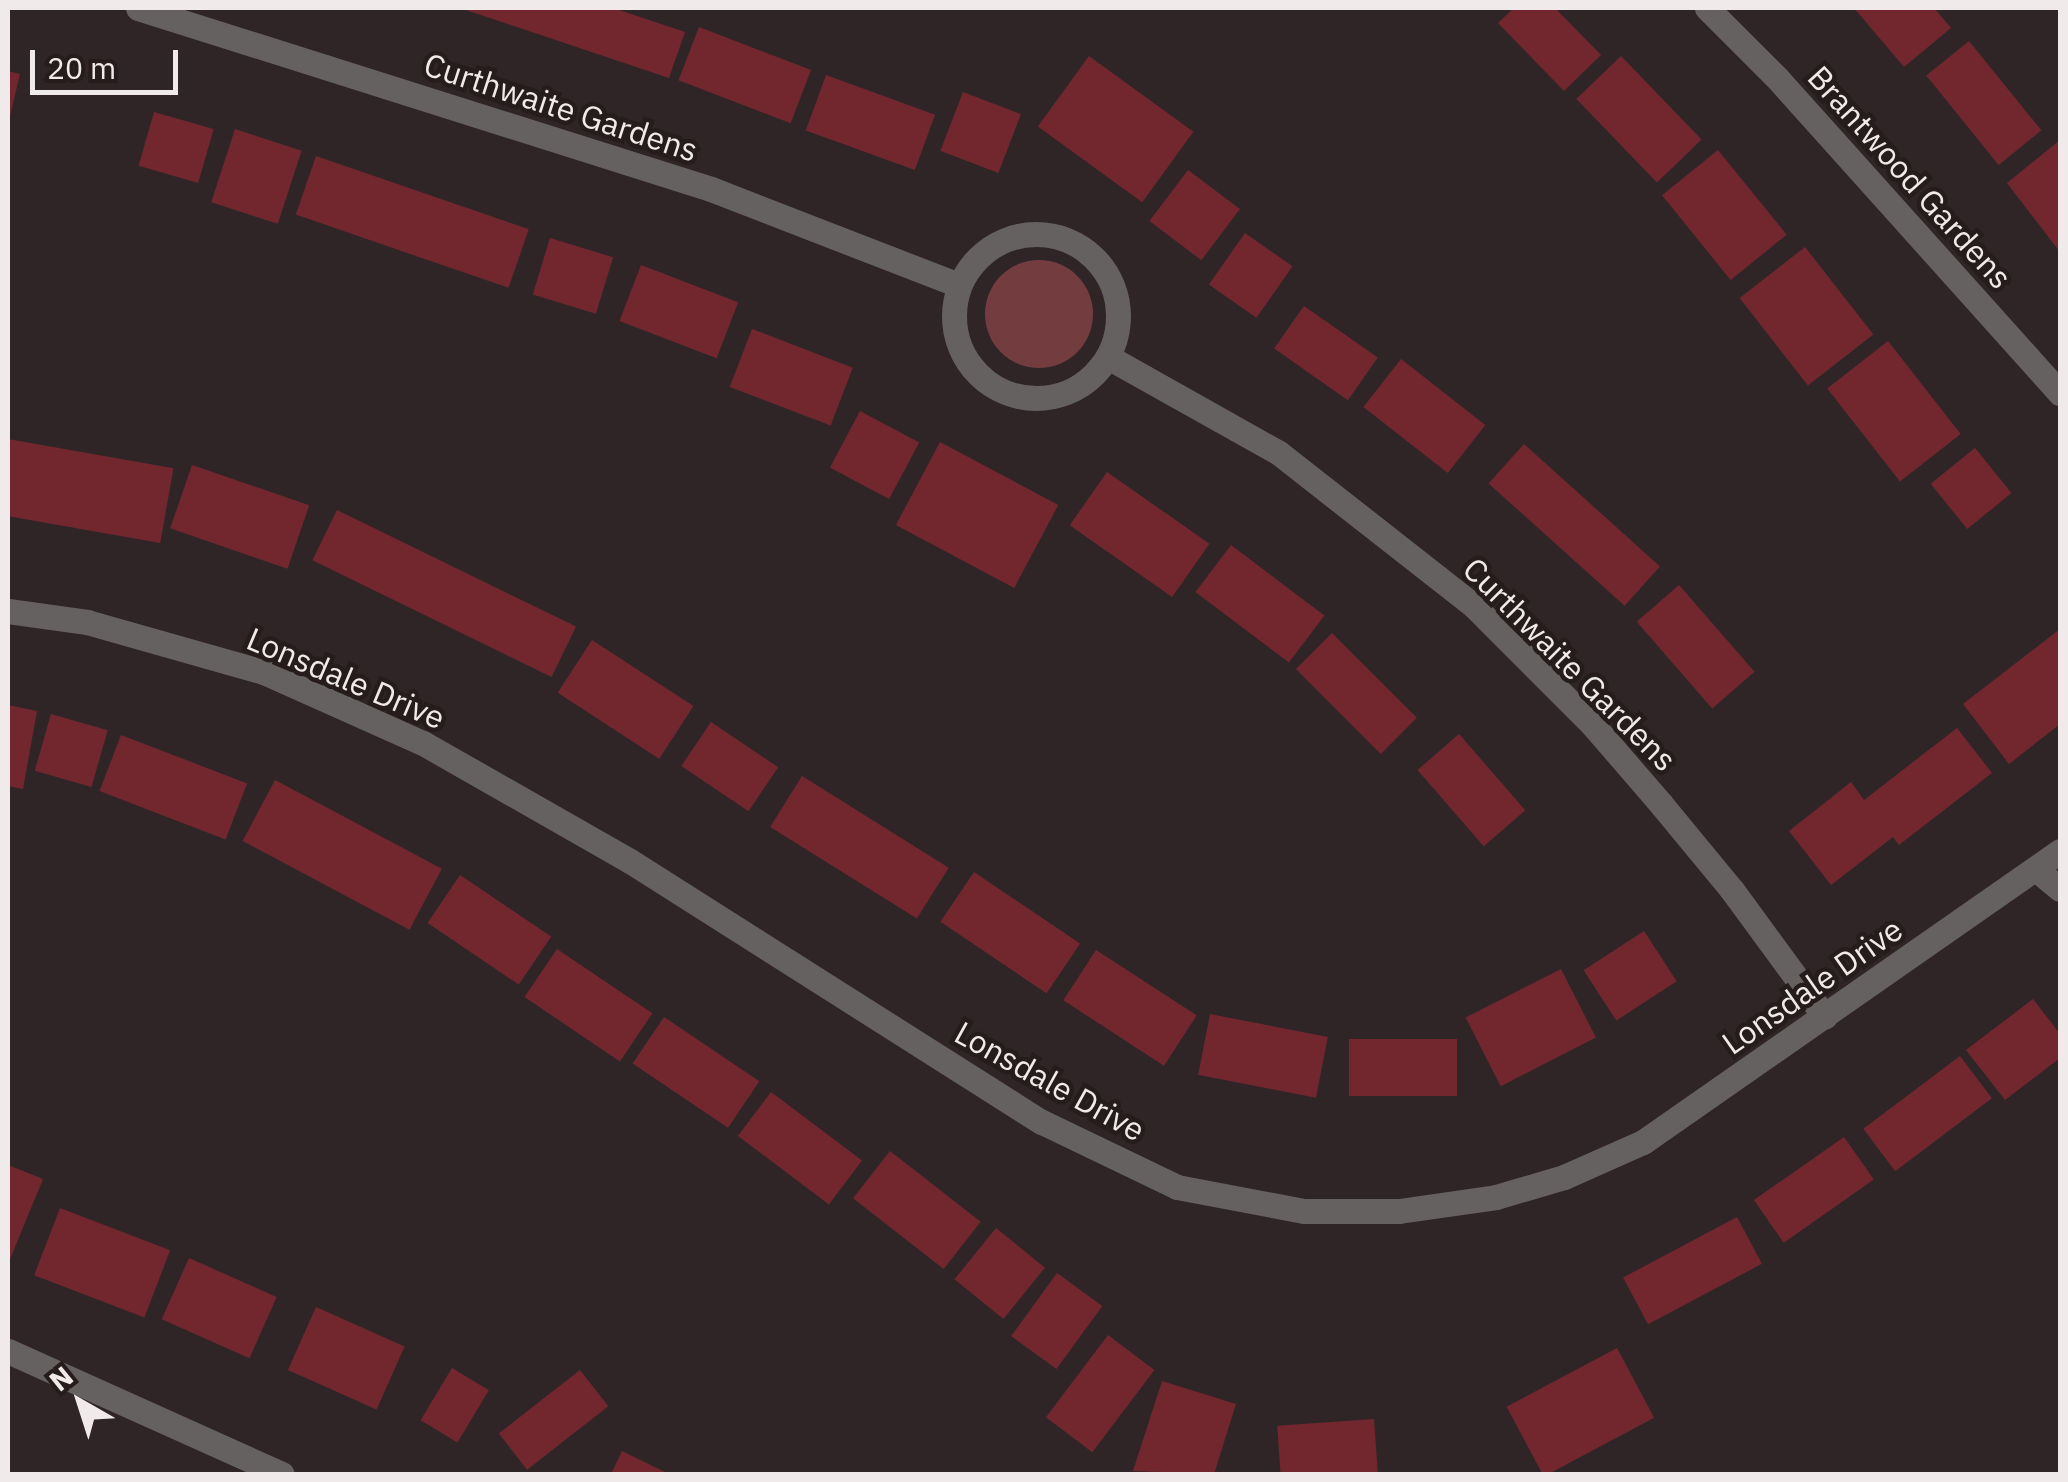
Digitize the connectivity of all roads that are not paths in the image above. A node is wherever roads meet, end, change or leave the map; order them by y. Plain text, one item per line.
1 (138, 8) edge
2 (1707, 8) edge
3 (959, 285) junction
4 (1108, 357) junction
5 (2060, 393) edge
6 (8, 611) edge
7 (2060, 851) edge
8 (2037, 870) junction
9 (2060, 889) edge
10 (1825, 1017) junction
11 (8, 1352) edge
12 (282, 1474) edge

1 - 3 street, Curthwaite Gardens
2 - 5 street, Brantwood Gardens
3 - 4 street
3 - 4 street
4 - 10 street, Curthwaite Gardens
6 - 10 street, Lonsdale Drive
7 - 8 street, Lonsdale Drive
8 - 9 street
8 - 10 street, Lonsdale Drive
11 - 12 street

